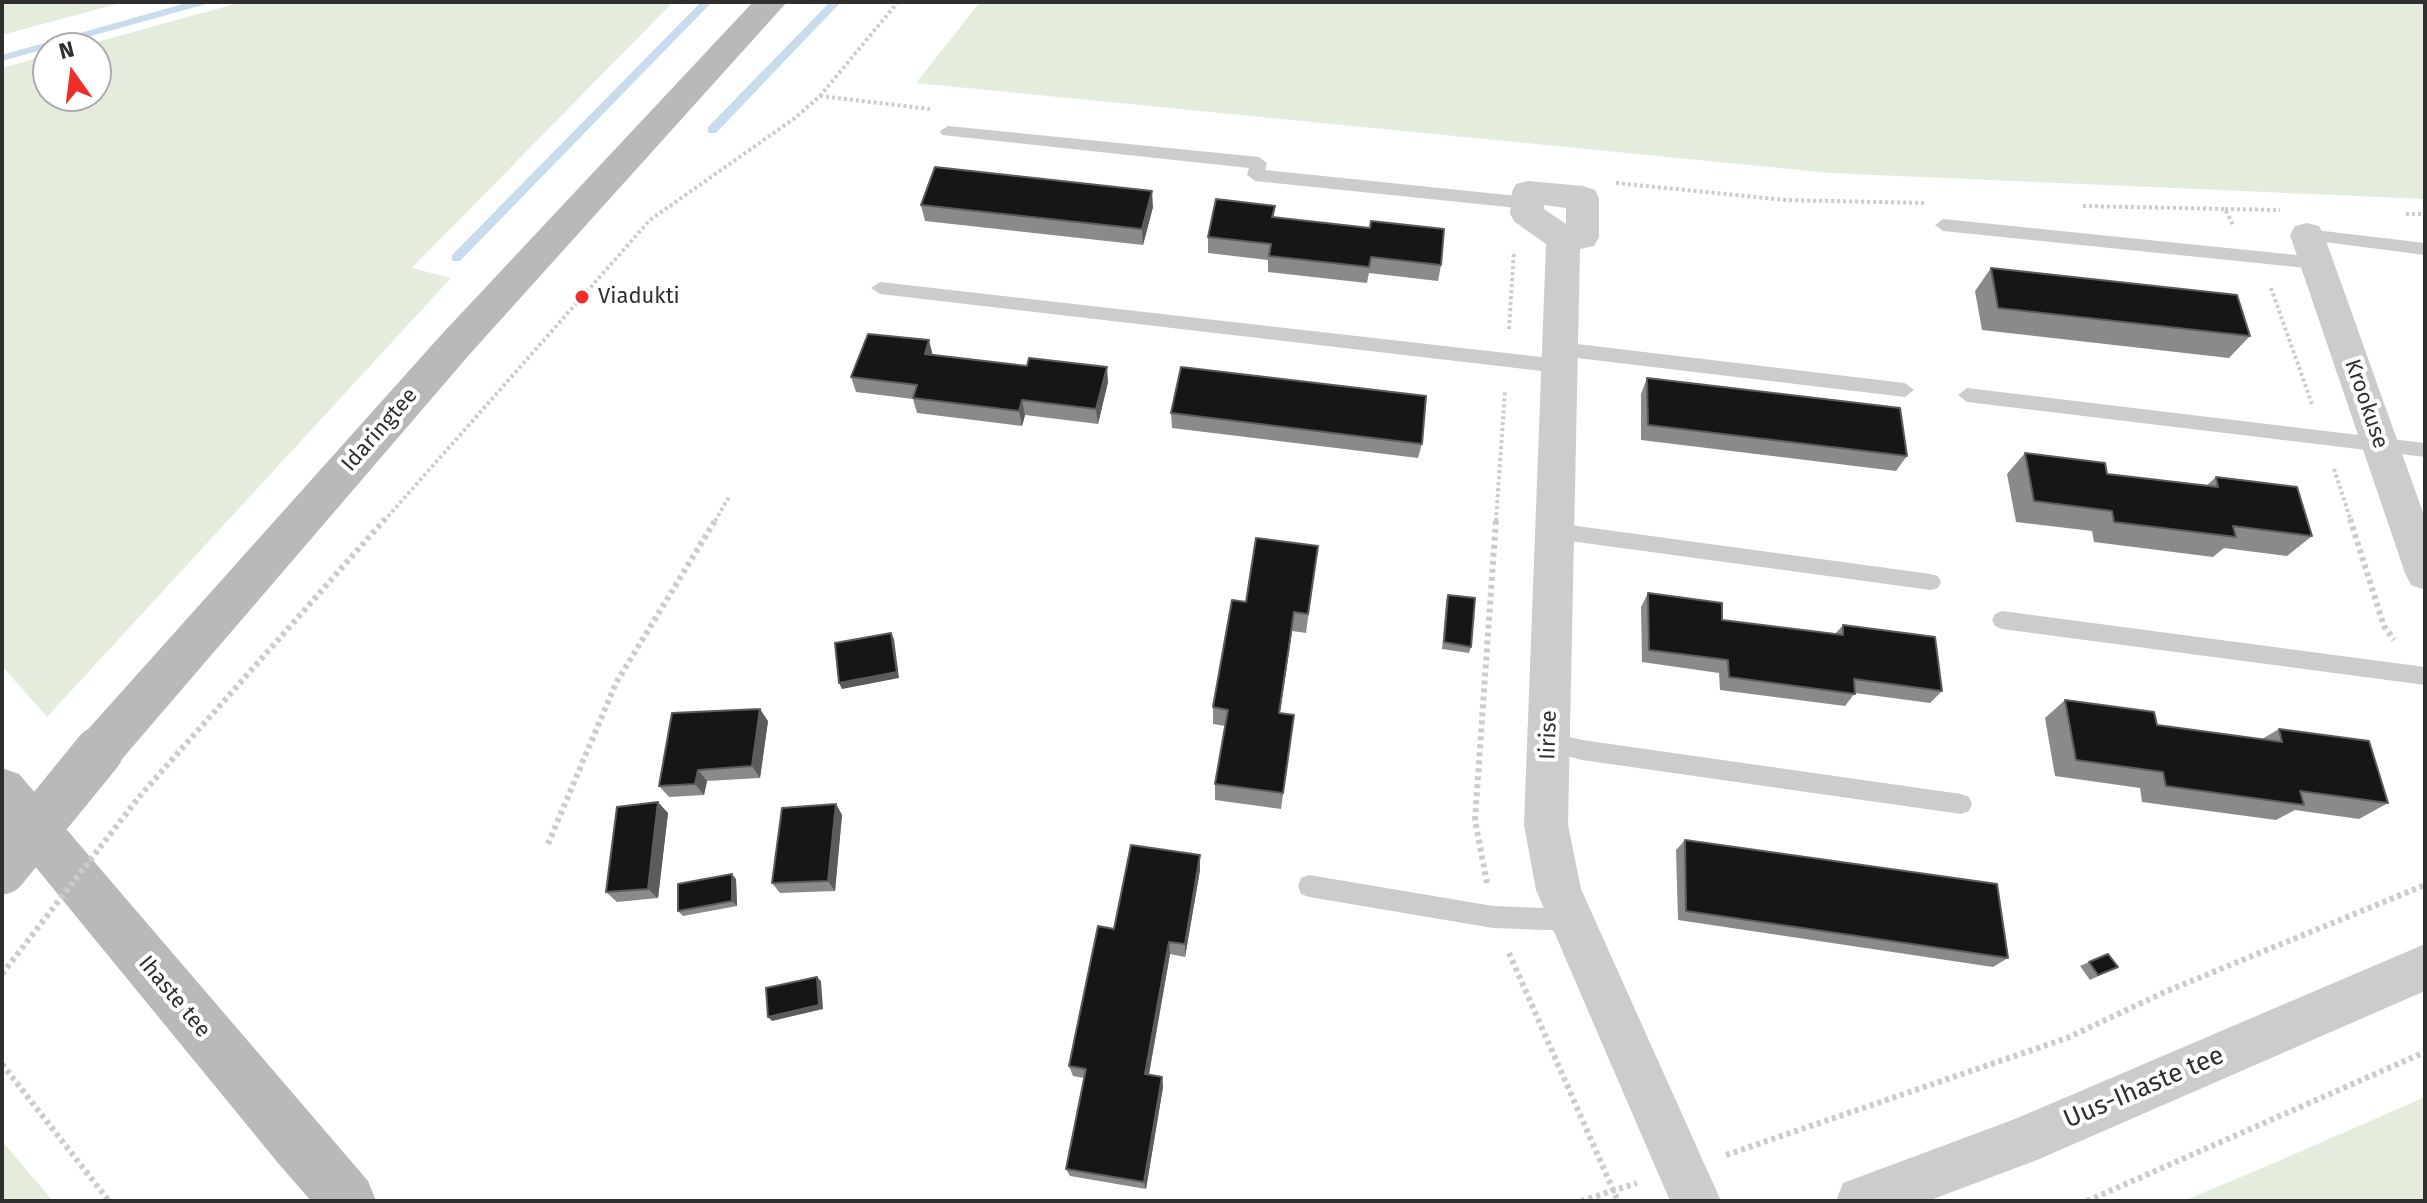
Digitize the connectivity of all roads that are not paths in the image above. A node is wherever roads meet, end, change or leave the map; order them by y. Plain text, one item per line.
1 (771, 2) edge
2 (948, 131) dead end
3 (1527, 203) junction
4 (1943, 225) dead end
5 (1563, 239) junction
6 (2311, 249) junction
7 (2425, 249) edge
8 (880, 288) dead end
9 (1560, 358) junction
10 (1905, 390) dead end
11 (1967, 395) dead end
12 (2380, 444) junction
13 (2425, 450) edge
14 (1555, 531) junction
15 (2425, 573) edge
16 (1931, 582) dead end
17 (2002, 620) dead end
18 (2422, 676) edge
19 (1549, 742) junction
20 (2, 790) edge
21 (1961, 804) dead end
22 (2, 870) edge
23 (1309, 886) dead end
24 (1572, 920) junction
25 (2425, 967) edge
26 (1688, 1186) edge
27 (348, 1201) edge
28 (1861, 1201) edge

1 - 22 main road, Idaringtee, bridge
2 - 3 lane
3 - 5 street
3 - 5 street
4 - 6 lane
5 - 9 street, Iirise
6 - 7 lane
6 - 12 street, Krookuse
8 - 9 lane
9 - 10 lane
9 - 14 street, Iirise
11 - 12 lane
12 - 13 lane
12 - 15 street, Krookuse
14 - 16 lane
14 - 19 street, Iirise
17 - 18 lane
19 - 21 lane
19 - 24 street, Iirise
20 - 27 main road, Ihaste tee
23 - 24 lane
24 - 26 street, Iirise
25 - 28 street, Uus-Ihaste tee

